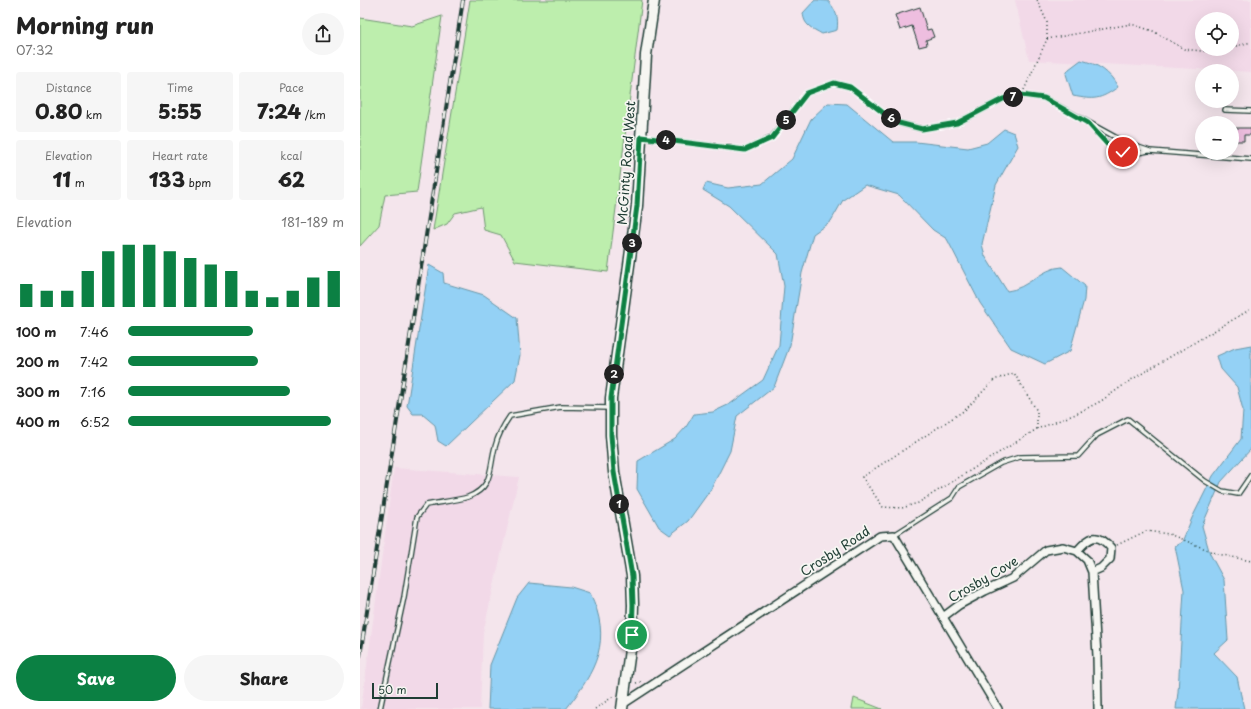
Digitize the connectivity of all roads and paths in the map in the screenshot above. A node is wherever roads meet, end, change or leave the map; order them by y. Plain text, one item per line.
1 (654, 0) edge
2 (1037, 0) edge
3 (1047, 40) junction
4 (1251, 42) edge
5 (1239, 45) edge
6 (1195, 50) edge
7 (1021, 95) junction
8 (1225, 110) dead end
9 (1251, 111) edge
10 (1088, 123) junction
11 (641, 137) junction
12 (1150, 151) junction
13 (1251, 159) edge
14 (1251, 309) edge
15 (611, 408) junction
16 (1037, 429) junction
17 (1251, 475) edge
18 (894, 535) junction
19 (1111, 548) junction
20 (1077, 551) junction
21 (1251, 561) edge
22 (1092, 572) junction
23 (943, 617) junction
24 (622, 707) edge
25 (380, 709) edge
26 (998, 709) edge
27 (1098, 709) edge

1 - 11 main road, McGinty Road West
2 - 3 path
3 - 6 path
3 - 7 path
4 - 5 path
7 - 10 lane
7 - 11 lane
8 - 9 lane
10 - 12 lane
10 - 12 lane
11 - 15 main road, McGinty Road West
12 - 13 lane
14 - 16 path
15 - 24 main road, McGinty Road West
15 - 25 lane
16 - 16 path
17 - 18 lane
18 - 23 street
18 - 24 street, Crosby Road
19 - 20 street
19 - 21 path
19 - 22 street
20 - 22 street
20 - 23 street, Crosby Cove
22 - 27 street
23 - 26 street

